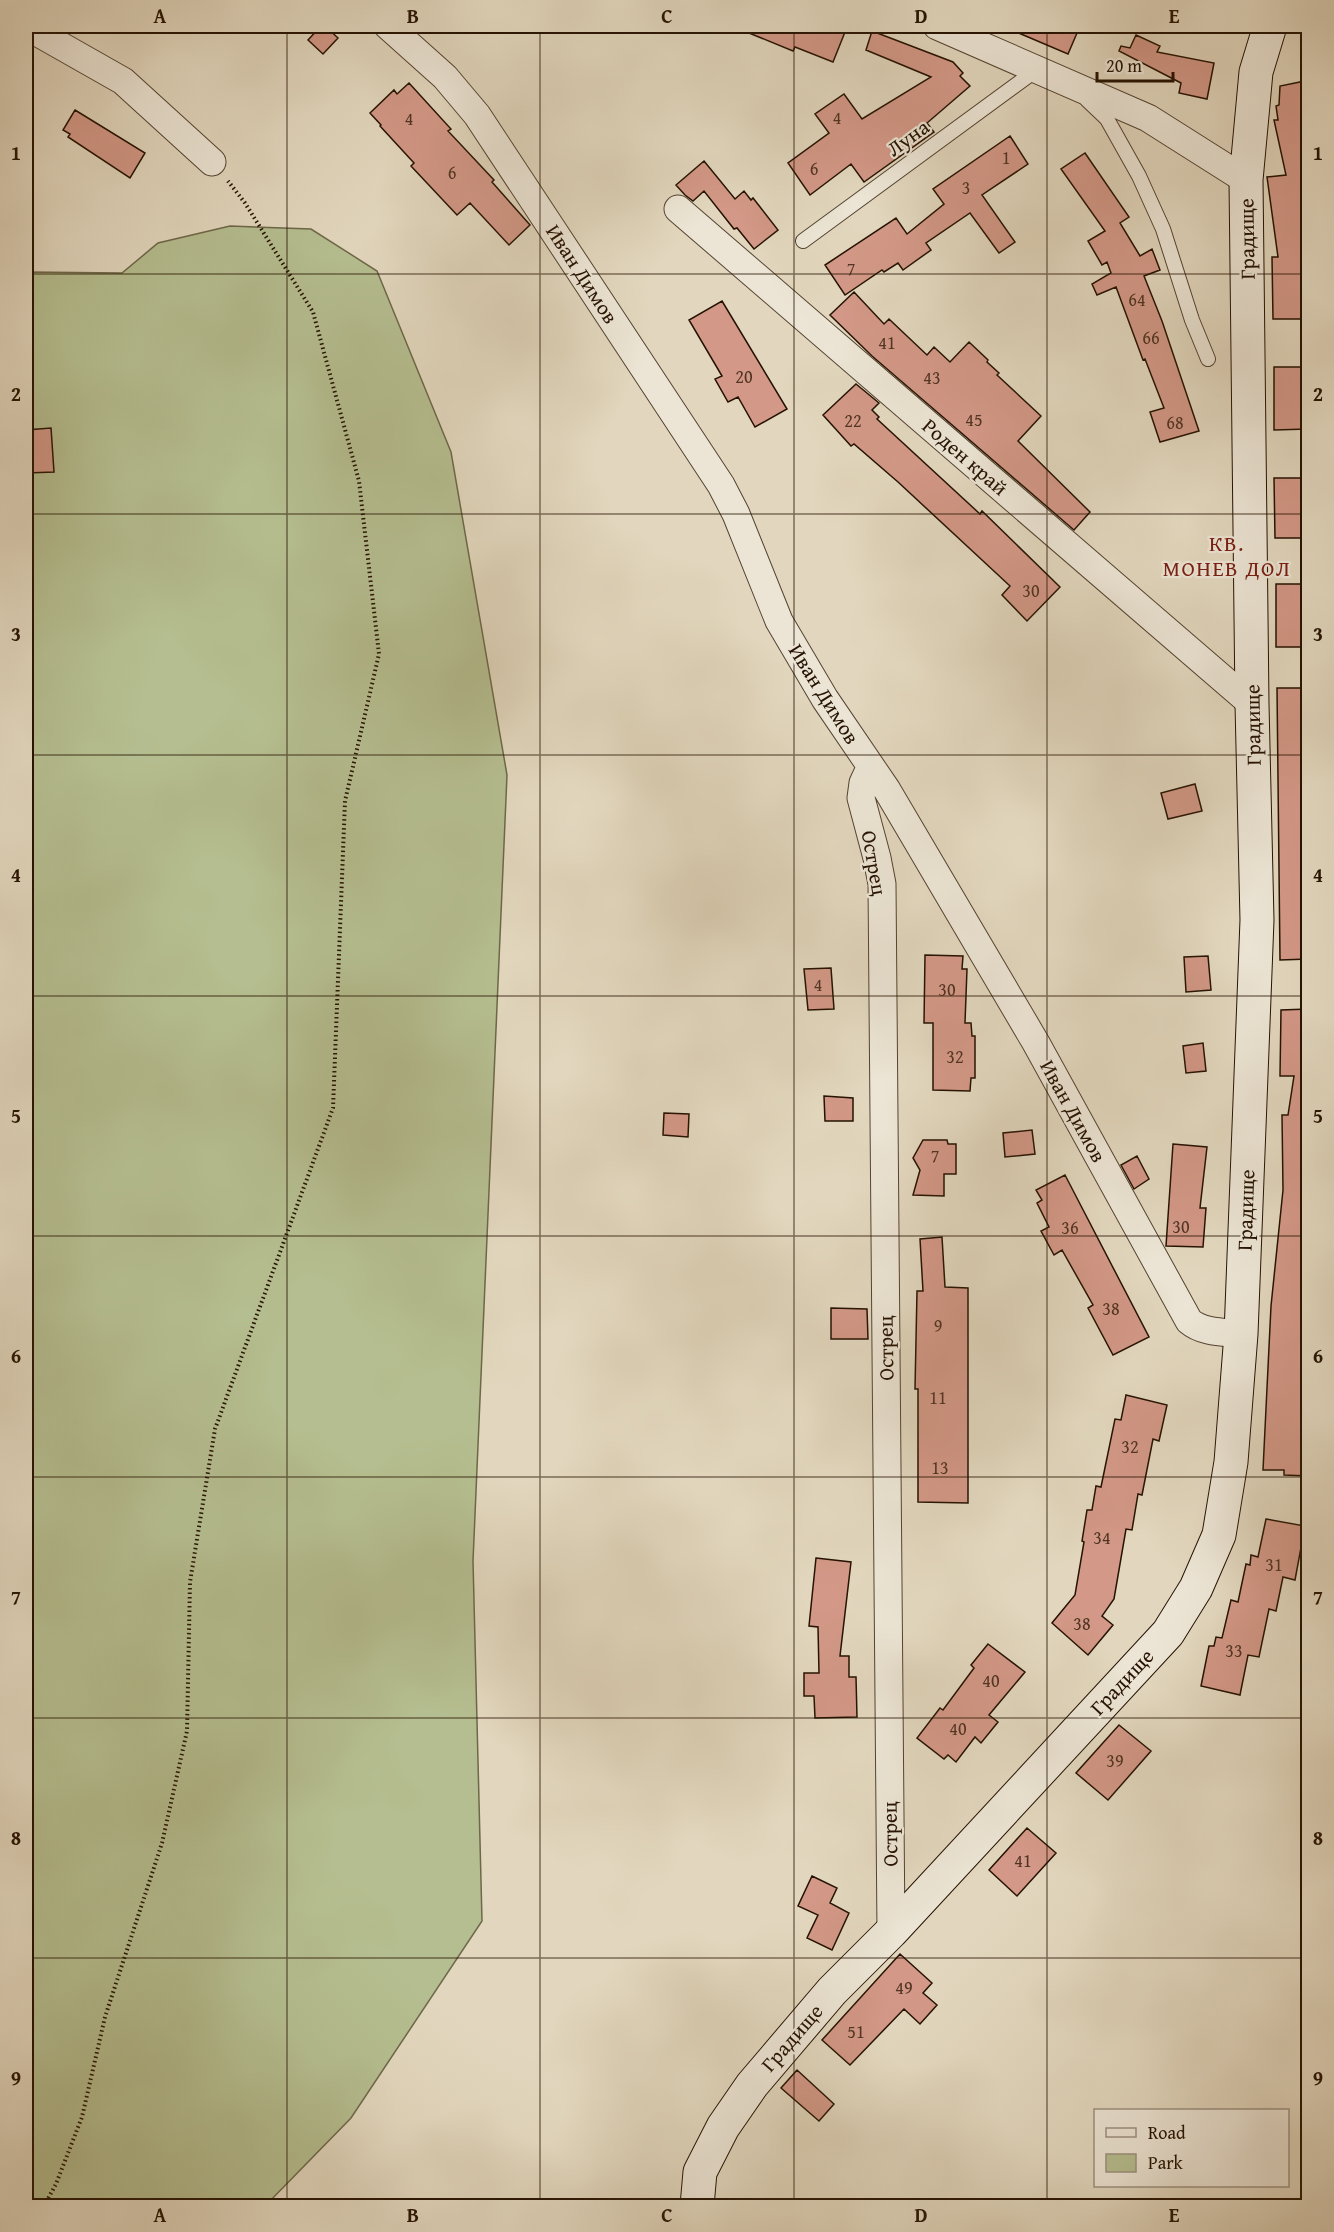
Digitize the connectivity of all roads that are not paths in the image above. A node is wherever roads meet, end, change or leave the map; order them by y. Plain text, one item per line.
1 (26, 26) edge
2 (937, 26) edge
3 (1270, 26) edge
4 (396, 33) edge
5 (1039, 68) junction
6 (1068, 82) junction
7 (212, 162) road end
8 (1246, 180) junction
9 (678, 209) dead end
10 (803, 241) dead end
11 (1208, 359) dead end
12 (1252, 704) junction
13 (870, 768) junction
14 (1241, 1334) junction
15 (891, 1932) junction
16 (697, 2206) edge

1 - 7 street
2 - 5 street
3 - 8 street, Градище
4 - 13 street, Иван Димов
5 - 6 street
5 - 10 lane, Луна
6 - 8 street
6 - 11 lane
8 - 12 street, Градище
9 - 12 street, Роден край
12 - 14 street, Градище
13 - 14 street, Иван Димов
13 - 15 street, Острец
14 - 15 street, Градище
15 - 16 street, Градище

